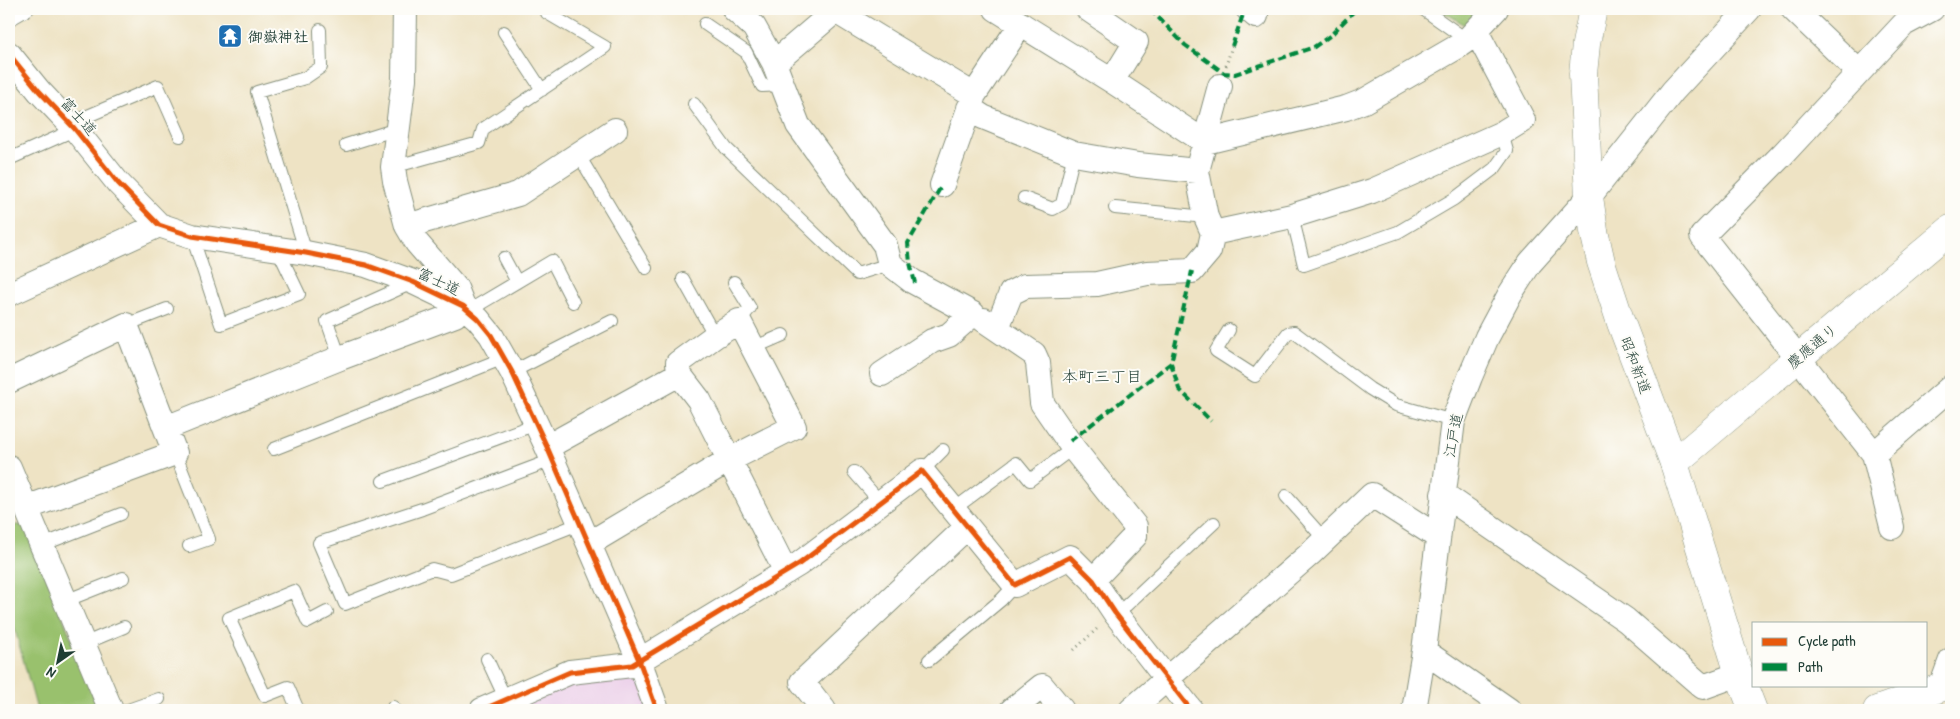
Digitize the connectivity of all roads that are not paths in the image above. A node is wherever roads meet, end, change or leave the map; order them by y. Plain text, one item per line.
1 (28, 9) edge
2 (405, 9) edge
3 (734, 9) edge
4 (996, 9) edge
5 (1088, 9) edge
6 (1423, 9) edge
7 (1496, 9) edge
8 (1593, 9) edge
9 (1748, 9) edge
10 (1793, 9) edge
11 (1932, 9) edge
12 (834, 10) edge
13 (547, 12) dead end
14 (9, 20) edge
15 (705, 24) dead end
16 (1021, 24) junction
17 (320, 30) dead end
18 (504, 32) dead end
19 (1472, 36) junction
20 (11, 60) edge
21 (774, 63) junction
22 (1859, 72) junction
23 (1112, 81) junction
24 (783, 85) junction
25 (1220, 86) dead end
26 (542, 90) junction
27 (971, 102) junction
28 (694, 104) dead end
29 (74, 128) junction
30 (397, 129) junction
31 (615, 130) dead end
32 (1502, 133) junction
33 (180, 136) dead end
34 (1205, 142) junction
35 (346, 145) dead end
36 (578, 154) junction
37 (1074, 154) junction
38 (9, 159) edge
39 (393, 167) junction
40 (1197, 171) junction
41 (942, 186) dead end
42 (1024, 198) dead end
43 (1589, 198) junction
44 (1115, 208) dead end
45 (1292, 216) junction
46 (1209, 225) junction
47 (159, 226) junction
48 (408, 226) junction
49 (1951, 229) edge
50 (192, 236) junction
51 (278, 250) junction
52 (306, 253) junction
53 (504, 258) dead end
54 (890, 264) junction
55 (646, 268) dead end
56 (683, 280) dead end
57 (413, 282) junction
58 (517, 282) junction
59 (734, 282) dead end
60 (9, 294) edge
61 (573, 302) dead end
62 (466, 308) junction
63 (167, 309) dead end
64 (973, 314) junction
65 (739, 320) junction
66 (612, 321) dead end
67 (126, 325) junction
68 (997, 328) junction
69 (1229, 330) dead end
70 (783, 335) dead end
71 (715, 336) junction
72 (753, 348) junction
73 (340, 358) junction
74 (1798, 358) junction
75 (508, 365) junction
76 (679, 374) junction
77 (882, 374) dead end
78 (9, 381) edge
79 (1951, 387) edge
80 (1453, 421) junction
81 (536, 424) junction
82 (166, 428) junction
83 (1073, 448) junction
84 (274, 449) dead end
85 (942, 450) dead end
86 (175, 453) junction
87 (550, 453) junction
88 (1874, 454) junction
89 (729, 460) junction
90 (1674, 463) junction
91 (9, 467) edge
92 (922, 471) junction
93 (854, 472) dead end
94 (383, 481) dead end
95 (1443, 494) junction
96 (1286, 496) dead end
97 (881, 503) junction
98 (26, 508) junction
99 (121, 514) dead end
100 (961, 518) junction
101 (1214, 523) dead end
102 (1892, 527) dead end
103 (585, 533) junction
104 (1438, 537) junction
105 (1325, 540) junction
106 (42, 545) junction
107 (189, 546) dead end
108 (786, 572) junction
109 (123, 578) dead end
110 (1093, 580) junction
111 (1015, 585) junction
112 (65, 601) junction
113 (327, 612) dead end
114 (1116, 614) junction
115 (124, 627) dead end
116 (83, 644) junction
117 (1424, 651) junction
118 (488, 659) dead end
119 (639, 660) junction
120 (929, 660) dead end
121 (1951, 660) edge
122 (1739, 674) junction
123 (1166, 679) junction
124 (1946, 686) edge
125 (159, 698) dead end
126 (506, 700) junction
127 (111, 710) edge
128 (128, 710) edge
129 (298, 710) edge
130 (482, 710) edge
131 (657, 710) edge
132 (824, 710) edge
133 (1012, 710) edge
134 (1062, 710) edge
135 (1131, 710) edge
136 (1191, 710) edge
137 (1414, 710) edge
138 (1509, 710) edge
139 (1753, 710) edge
140 (1877, 710) edge

1 - 14 lane
2 - 30 street
3 - 21 street
4 - 16 street
5 - 23 street
6 - 19 lane
7 - 19 street
8 - 43 main road, 昭和新道
9 - 43 street, 江戸道
10 - 22 street
11 - 22 street
12 - 21 street
12 - 27 street
13 - 26 lane
15 - 24 lane
16 - 23 street
16 - 27 street
17 - 52 lane
18 - 26 lane
19 - 32 street
19 - 34 street
20 - 29 street, 富士道
21 - 24 street
22 - 74 street
23 - 34 street
24 - 54 street
25 - 34 street
26 - 39 lane
27 - 37 street
27 - 41 street
28 - 54 lane
29 - 33 lane
29 - 38 lane
29 - 47 street, 富士道
30 - 35 lane
30 - 39 street
31 - 36 street
32 - 45 street
32 - 45 lane
34 - 40 street
36 - 48 street
36 - 55 lane
37 - 40 street
37 - 42 lane
39 - 48 street
40 - 46 street
43 - 80 street, 江戸道
43 - 90 main road, 昭和新道
44 - 46 lane
45 - 46 street
46 - 68 street
47 - 50 street, 富士道
47 - 60 street
48 - 62 street
49 - 74 main road, 慶應通り
50 - 51 street, 富士道
50 - 51 lane
51 - 52 street, 富士道
52 - 57 street, 富士道
53 - 58 lane
54 - 64 street
56 - 71 lane
57 - 62 street, 富士道
57 - 73 lane
58 - 61 lane
58 - 62 lane
59 - 65 lane
62 - 73 street
62 - 75 street, 富士道
63 - 67 lane
64 - 68 street
64 - 77 street
65 - 71 street
65 - 72 street
66 - 75 lane
67 - 78 street
67 - 82 street
68 - 83 street
69 - 80 lane
70 - 72 lane
71 - 76 street
72 - 89 street
73 - 82 street
74 - 88 street
74 - 90 main road, 慶應通り
75 - 81 street, 富士道
75 - 84 lane
76 - 87 street
76 - 89 street
79 - 88 street
80 - 95 street, 江戸道
81 - 87 street, 富士道
81 - 94 lane
82 - 86 street
83 - 100 lane
83 - 110 street
85 - 92 lane
86 - 98 street
86 - 107 lane
87 - 103 street, 富士道
87 - 103 lane
88 - 102 street
89 - 103 street
89 - 108 street
90 - 122 main road, 昭和新道
91 - 98 street
92 - 97 street
92 - 100 street
93 - 97 lane
95 - 104 street, 江戸道
95 - 122 street
96 - 105 lane
97 - 108 street
98 - 106 street
99 - 106 lane
100 - 111 street
100 - 132 street
101 - 114 lane
103 - 119 street, 富士道
104 - 105 street
104 - 117 street, 江戸道
105 - 123 street
106 - 112 street
108 - 119 street
109 - 112 lane
110 - 111 street
110 - 114 street
111 - 120 lane
112 - 116 street
113 - 129 lane
114 - 123 street
115 - 116 lane
116 - 127 street
117 - 137 street, 江戸道
117 - 138 street
118 - 126 lane
119 - 126 street
119 - 131 street, 富士道
121 - 124 street
122 - 139 main road, 昭和新道
123 - 135 street
123 - 136 street
124 - 140 main road
125 - 128 lane
126 - 130 street
133 - 134 street

